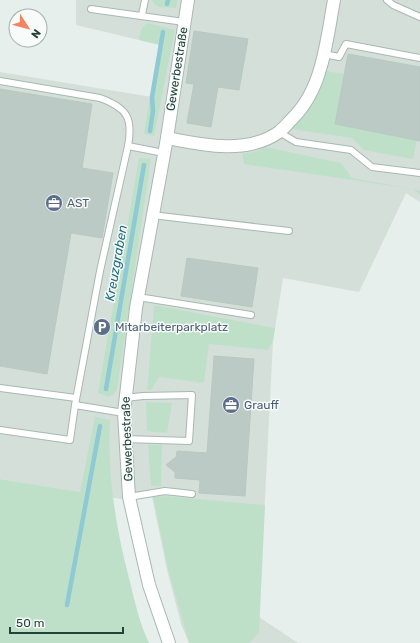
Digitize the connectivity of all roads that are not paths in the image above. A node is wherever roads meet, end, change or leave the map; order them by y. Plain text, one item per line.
1 (145, 0) edge
2 (188, 0) edge
3 (334, 0) edge
4 (387, 0) edge
5 (91, 9) dead end
6 (142, 15) junction
7 (420, 17) edge
8 (184, 22) junction
9 (324, 54) junction
10 (420, 58) edge
11 (0, 81) edge
12 (279, 132) junction
13 (167, 138) junction
14 (128, 146) junction
15 (164, 153) junction
16 (420, 173) edge
17 (152, 215) junction
18 (289, 231) dead end
19 (138, 297) junction
20 (251, 315) dead end
21 (0, 388) edge
22 (76, 398) junction
23 (125, 398) junction
24 (75, 404) junction
25 (124, 413) junction
26 (0, 430) edge
27 (125, 439) junction
28 (192, 494) dead end
29 (129, 497) junction
30 (169, 643) edge

1 - 6 lane
2 - 8 street, Gewerbestraße
3 - 9 street
4 - 7 lane
5 - 6 lane
6 - 8 lane
8 - 13 street, Gewerbestraße
9 - 10 lane
9 - 12 street
11 - 14 lane
12 - 13 street
12 - 16 lane
13 - 15 street, Gewerbestraße
14 - 15 lane
14 - 22 lane
15 - 17 street, Gewerbestraße
17 - 18 lane
17 - 19 street, Gewerbestraße
19 - 20 lane
19 - 23 street, Gewerbestraße
21 - 22 lane
22 - 24 lane
23 - 25 street, Gewerbestraße
23 - 27 lane
24 - 25 lane
24 - 26 lane
25 - 27 street, Gewerbestraße
27 - 29 street, Gewerbestraße
28 - 29 lane
29 - 30 street, Gewerbestraße

